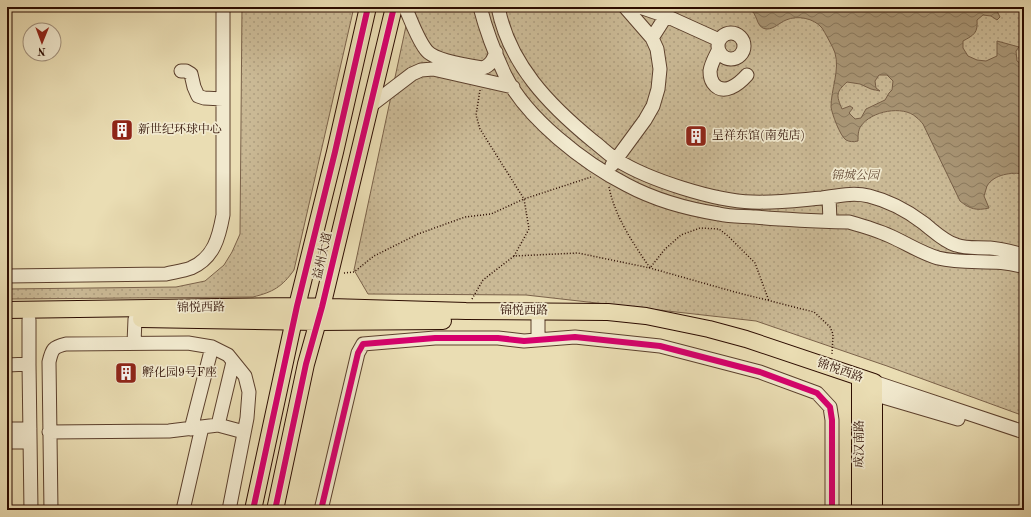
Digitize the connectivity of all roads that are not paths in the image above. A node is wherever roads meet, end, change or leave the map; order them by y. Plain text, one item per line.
1 (223, 7) edge
2 (368, 7) edge
3 (394, 7) edge
4 (405, 7) edge
5 (480, 7) edge
6 (498, 7) edge
7 (626, 7) edge
8 (640, 7) edge
9 (666, 16) junction
10 (652, 38) junction
11 (496, 52) junction
12 (181, 71) dead end
13 (747, 75) dead end
14 (513, 87) junction
15 (223, 99) junction
16 (370, 106) junction
17 (616, 160) junction
18 (605, 172) junction
19 (829, 197) junction
20 (830, 221) junction
21 (989, 248) junction
22 (1024, 255) edge
23 (989, 261) junction
24 (1024, 267) edge
25 (7, 276) edge
26 (297, 306) junction
27 (7, 310) edge
28 (320, 314) junction
29 (135, 319) junction
30 (7, 320) edge
31 (29, 320) junction
32 (538, 320) junction
33 (294, 322) junction
34 (538, 340) junction
35 (134, 343) junction
36 (212, 347) junction
37 (233, 362) junction
38 (29, 364) junction
39 (7, 365) edge
40 (867, 386) junction
41 (218, 425) junction
42 (197, 428) junction
43 (7, 429) edge
44 (30, 429) junction
45 (50, 432) junction
46 (244, 432) junction
47 (1024, 432) edge
48 (1024, 439) edge
49 (7, 442) edge
50 (30, 442) junction
51 (31, 510) edge
52 (51, 510) edge
53 (183, 510) edge
54 (229, 510) edge
55 (253, 510) edge
56 (275, 510) edge
57 (321, 510) edge
58 (832, 510) edge
59 (860, 510) edge
60 (874, 510) edge

1 - 15 street
2 - 26 main road, 益州大道
3 - 16 main road, 益州大道
4 - 11 street
5 - 11 street
6 - 17 street
7 - 10 street
8 - 9 street
9 - 10 street
9 - 13 street
10 - 17 street
11 - 14 street
12 - 15 street
14 - 16 street
14 - 18 street
15 - 25 street
16 - 28 main road, 益州大道
17 - 18 street
17 - 19 street
18 - 20 street
19 - 20 street
19 - 21 street
20 - 23 street
21 - 22 street
21 - 23 street
23 - 24 street
26 - 27 main road, 锦悦西路
26 - 28 main road, 锦悦西路
26 - 33 main road, 益州大道
28 - 32 main road, 锦悦西路
28 - 33 main road, 锦悦西路
28 - 40 main road, 锦悦西路
28 - 56 main road, 益州大道
29 - 31 main road, 锦悦西路
29 - 33 main road, 锦悦西路
29 - 35 street
30 - 31 main road, 锦悦西路
31 - 38 street
32 - 34 street
32 - 40 main road, 锦悦西路
33 - 55 main road, 益州大道
34 - 57 street
34 - 58 street
35 - 36 street
35 - 45 street
36 - 37 street
36 - 42 street
37 - 41 street
37 - 46 street
38 - 39 street
38 - 44 street
40 - 47 street, 锦悦西路
40 - 48 street, 锦悦西路
40 - 59 main road, 成汉南路
40 - 60 main road, 成汉南路
41 - 42 street
41 - 46 street
42 - 45 street
42 - 53 street
43 - 44 street
44 - 50 street
45 - 52 street
46 - 54 street
49 - 50 street
50 - 51 street

